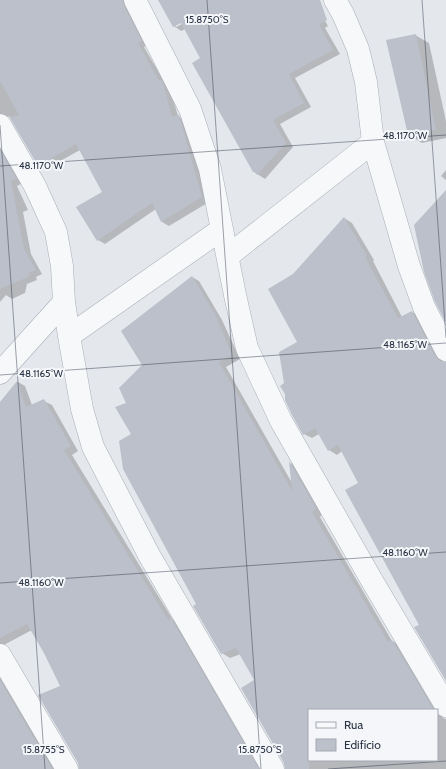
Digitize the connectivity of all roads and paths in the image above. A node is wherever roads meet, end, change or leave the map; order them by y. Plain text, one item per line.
1 (135, 0) edge
2 (335, 0) edge
3 (0, 125) edge
4 (373, 142) junction
5 (222, 229) junction
6 (228, 256) junction
7 (64, 302) junction
8 (69, 336) junction
9 (446, 350) edge
10 (0, 373) edge
11 (0, 655) edge
12 (446, 706) edge
13 (67, 769) edge
14 (273, 769) edge

1 - 5 street
2 - 4 street
3 - 7 street
4 - 6 street
4 - 9 street
5 - 6 street
5 - 8 street
6 - 12 street
7 - 8 street
7 - 10 street
8 - 14 street
11 - 13 street

